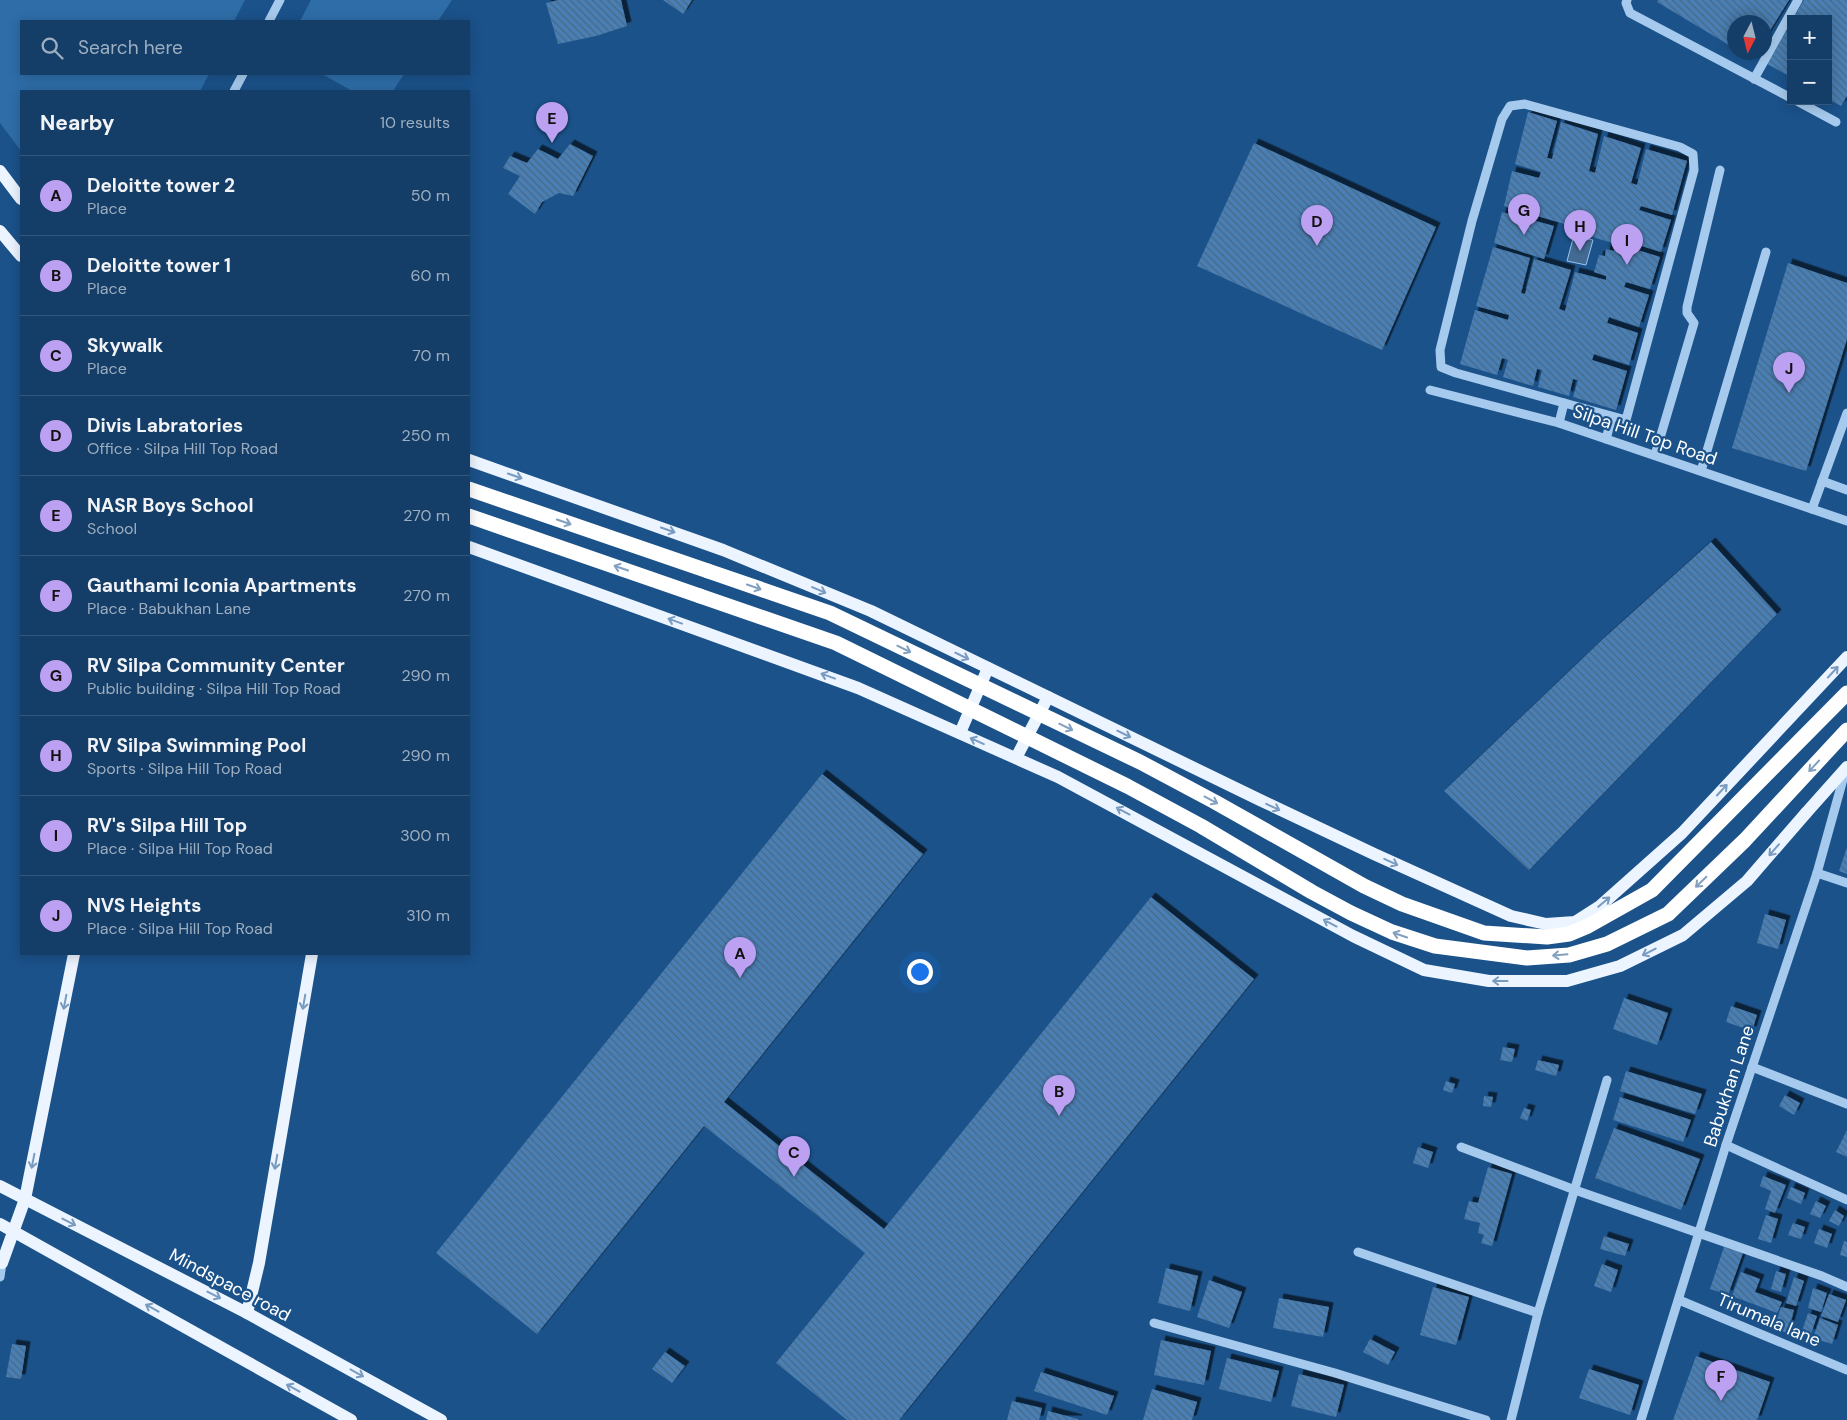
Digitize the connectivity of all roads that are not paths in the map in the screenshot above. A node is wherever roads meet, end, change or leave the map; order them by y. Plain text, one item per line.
1 (280, 0) edge
2 (1627, 0) edge
3 (1798, 0) edge
4 (270, 20) edge
5 (242, 75) edge
6 (1754, 78) junction
7 (235, 90) edge
8 (1787, 96) edge
9 (1804, 105) edge
10 (1836, 122) dead end
11 (1720, 170) dead end
12 (1, 174) edge
13 (20, 198) edge
14 (0, 231) edge
15 (1766, 252) dead end
16 (20, 255) edge
17 (1430, 390) dead end
18 (1564, 403) junction
19 (1847, 413) edge
20 (1612, 417) junction
21 (1559, 424) junction
22 (1606, 438) junction
23 (1655, 455) junction
24 (470, 460) edge
25 (1701, 471) junction
26 (1822, 481) junction
27 (470, 488) edge
28 (1847, 490) edge
29 (1812, 509) junction
30 (470, 516) edge
31 (1847, 521) edge
32 (470, 547) edge
33 (1847, 657) edge
34 (988, 668) junction
35 (1847, 693) edge
36 (1048, 697) junction
37 (1847, 730) edge
38 (960, 733) junction
39 (1016, 758) junction
40 (1847, 765) edge
41 (1816, 873) junction
42 (1847, 883) edge
43 (74, 955) edge
44 (312, 955) edge
45 (1752, 1067) junction
46 (1607, 1080) dead end
47 (1847, 1104) edge
48 (1726, 1145) junction
49 (1461, 1147) dead end
50 (0, 1186) edge
51 (1575, 1190) junction
52 (26, 1200) junction
53 (1847, 1200) edge
54 (0, 1224) edge
55 (13, 1230) junction
56 (1698, 1234) junction
57 (1358, 1252) dead end
58 (1, 1263) edge
59 (0, 1277) edge
60 (1847, 1287) edge
61 (1678, 1300) junction
62 (247, 1312) junction
63 (1538, 1313) junction
64 (1154, 1323) dead end
65 (1847, 1370) edge
66 (351, 1420) edge
67 (441, 1420) edge
68 (1486, 1420) edge
69 (1511, 1420) edge
70 (1641, 1420) edge

1 - 4 street
2 - 6 street
3 - 6 street
5 - 7 street
6 - 8 street
9 - 10 street
11 - 23 street
12 - 13 main road
14 - 16 main road
15 - 25 street
17 - 21 street, Silpa Hill Top Road
18 - 20 street
18 - 20 street
18 - 21 street
19 - 26 street
20 - 22 street
21 - 22 street, Silpa Hill Top Road
22 - 23 street, Silpa Hill Top Road
23 - 25 street, Silpa Hill Top Road
24 -> 34 main road
25 - 29 street, Silpa Hill Top Road
26 - 28 street
26 - 29 street
27 -> 35 highway, bridge
29 - 31 street, Silpa Hill Top Road
37 -> 30 highway, bridge
38 -> 32 main road
36 -> 33 main road
34 - 36 main road
34 - 38 main road
36 - 39 main road
39 -> 38 main road
40 -> 39 main road, bridge
40 - 41 street, Babukhan Lane
41 - 42 street
41 - 45 street, Babukhan Lane
43 -> 52 main road
44 -> 62 main road
45 - 47 street
45 - 48 street, Babukhan Lane
46 - 51 street
48 - 53 street
48 - 56 street, Babukhan Lane
49 - 51 street
50 - 52 main road, Mindspace road
51 - 56 street
51 - 63 street
52 - 55 main road
52 -> 62 main road, Mindspace road
54 - 55 main road
55 - 58 main road
66 -> 55 main road
56 - 60 street
56 - 61 street, Babukhan Lane
57 - 63 street
58 - 59 street
61 - 65 street, Tirumala lane
61 - 70 street, Babukhan Lane
62 -> 67 main road, Mindspace road
63 - 69 street
64 - 68 street

